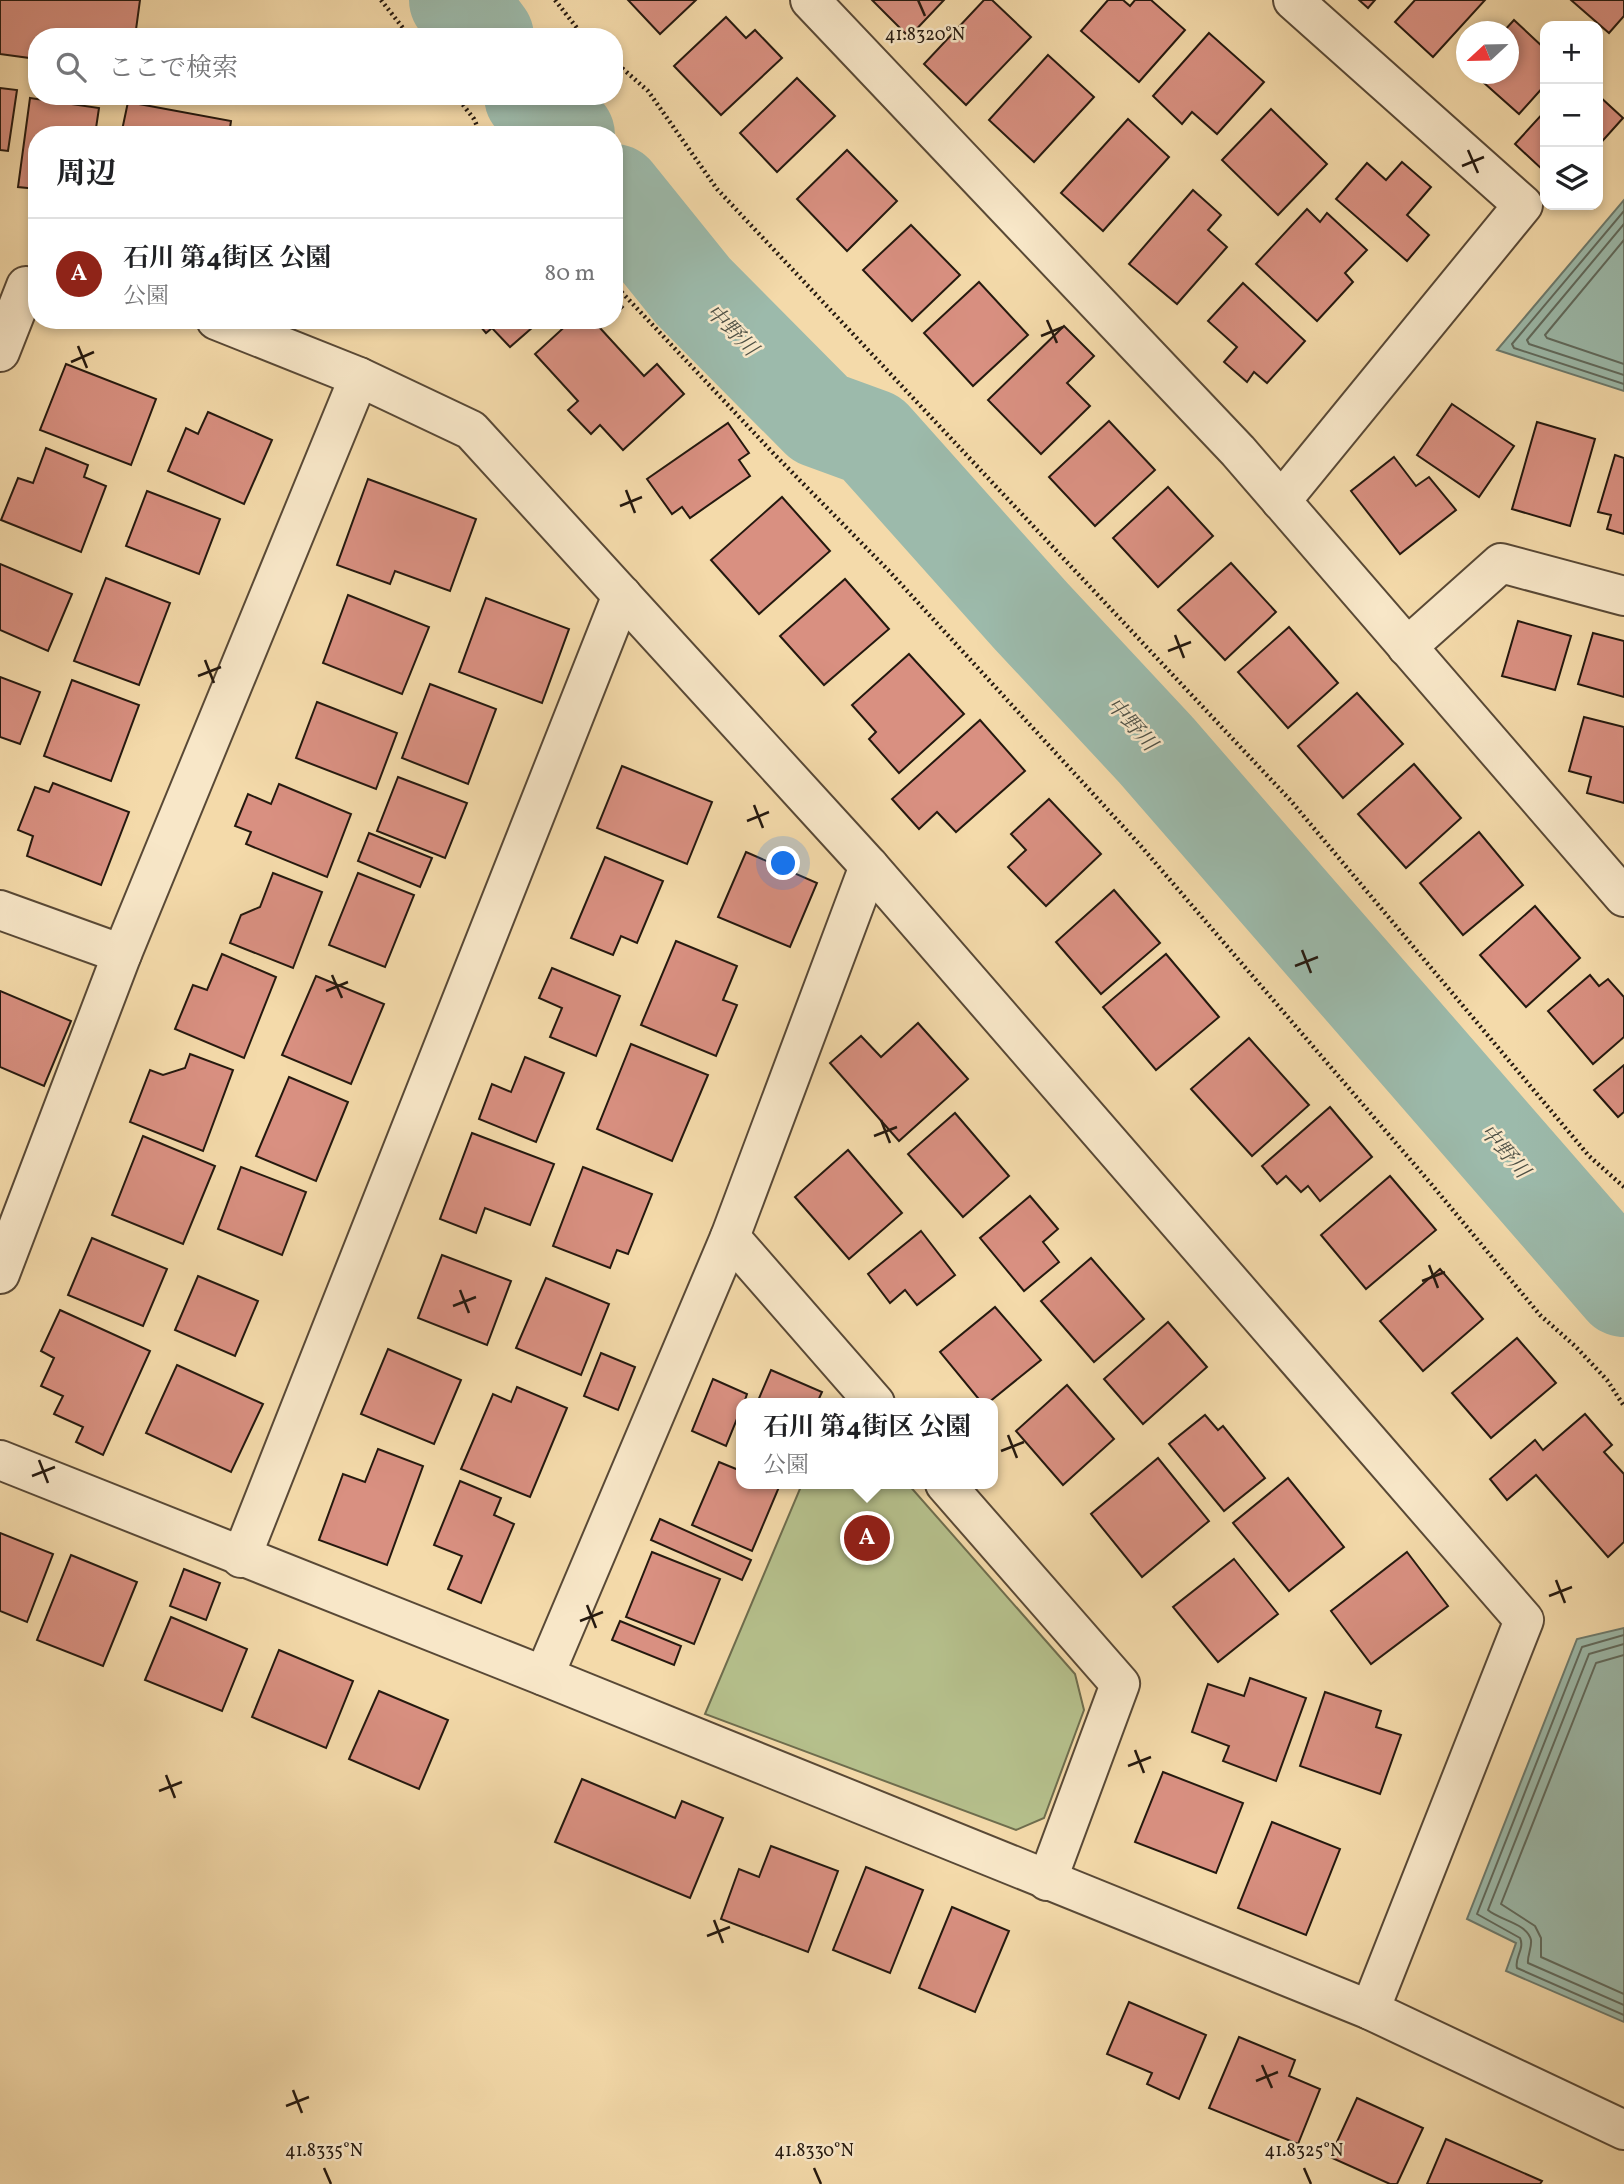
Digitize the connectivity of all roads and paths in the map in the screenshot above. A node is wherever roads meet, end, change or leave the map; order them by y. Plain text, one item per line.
1 (381, 0) edge
2 (555, 0) edge
3 (810, 0) edge
4 (1293, 0) edge
5 (403, 28) edge
6 (577, 28) edge
7 (623, 69) edge
8 (463, 105) edge
9 (477, 126) edge
10 (21, 285) edge
11 (623, 294) edge
12 (239, 329) edge
13 (0, 352) edge
14 (359, 377) junction
15 (1281, 501) junction
16 (622, 595) junction
17 (1624, 596) edge
18 (1407, 647) junction
19 (869, 866) junction
20 (1624, 897) edge
21 (0, 909) edge
22 (122, 954) junction
23 (1624, 1187) edge
24 (730, 1237) junction
25 (0, 1275) edge
26 (871, 1398) edge
27 (1624, 1406) edge
28 (0, 1460) edge
29 (949, 1489) edge
30 (241, 1558) junction
31 (544, 1676) junction
32 (1047, 1881) junction
33 (1370, 2010) junction
34 (1624, 2130) edge

1 - 5 path
2 - 6 path
3 - 15 street
4 - 15 street
7 - 23 path
8 - 9 path
10 - 13 street
11 - 27 path
12 - 14 street
14 - 16 street
14 - 22 street
15 - 18 street
16 - 19 street
16 - 30 street
17 - 18 street
18 - 20 street
19 - 24 street
19 - 33 street
21 - 22 street
22 - 25 street
24 - 26 street
24 - 31 street
28 - 30 street
29 - 32 street
30 - 31 street
31 - 32 street
32 - 33 street
33 - 34 street

